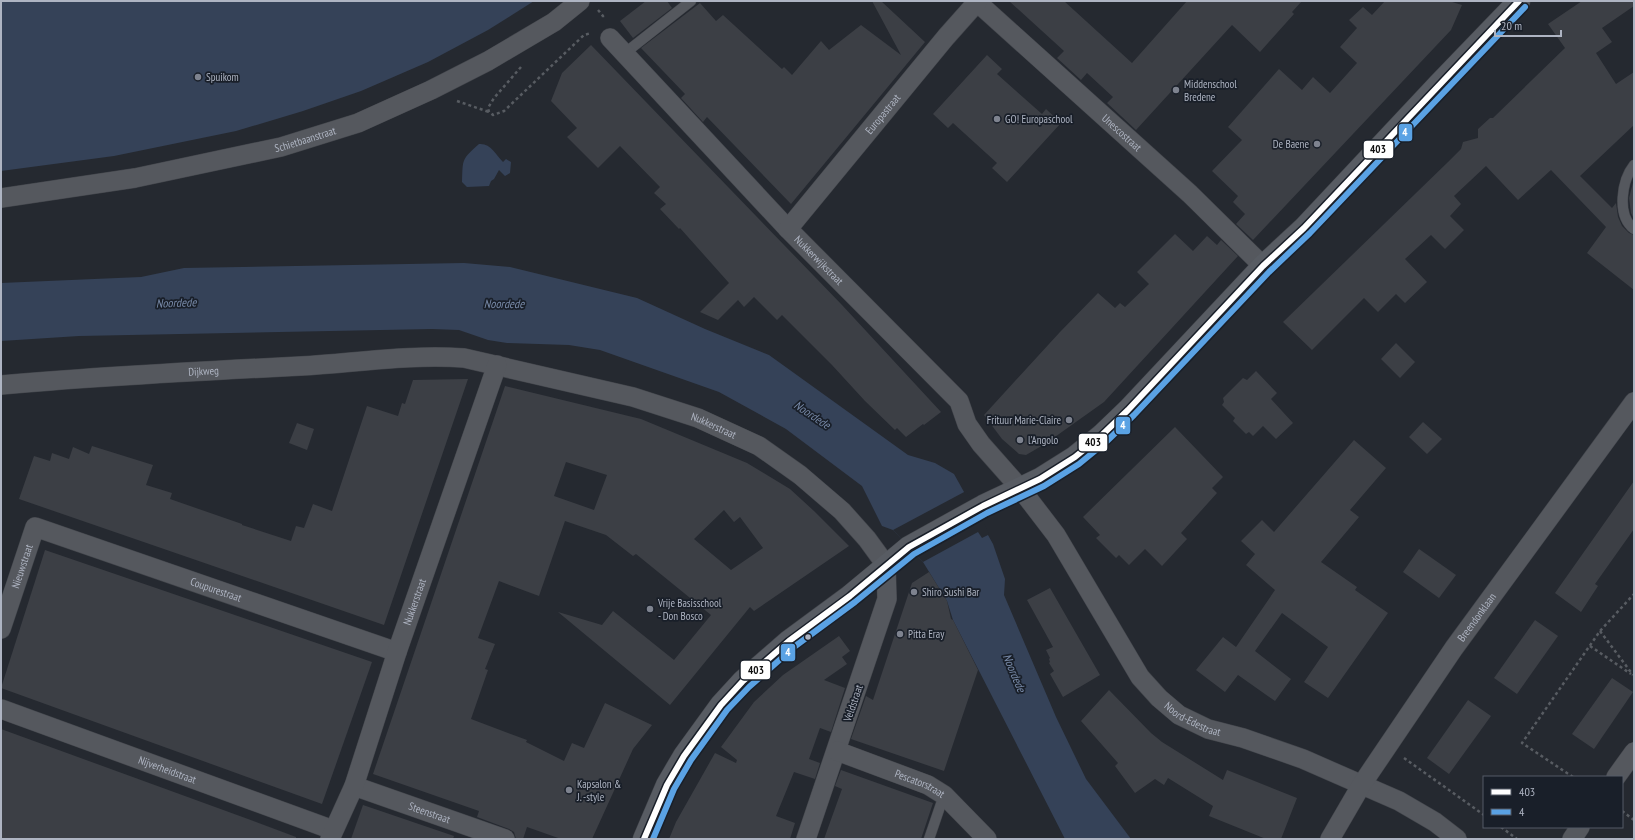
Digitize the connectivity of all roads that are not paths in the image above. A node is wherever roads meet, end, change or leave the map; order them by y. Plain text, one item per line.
1 (580, 1) edge
2 (691, 1) edge
3 (978, 1) edge
4 (1519, 1) edge
5 (610, 38) road end
6 (625, 53) junction
7 (1634, 165) edge
8 (1, 198) edge
9 (788, 229) junction
10 (1634, 229) edge
11 (1263, 266) junction
12 (407, 358) joint
13 (497, 365) junction
14 (1, 385) edge
15 (1634, 402) edge
16 (1020, 488) junction
17 (35, 527) joint
18 (886, 565) junction
19 (1, 628) edge
20 (397, 652) junction
21 (1, 709) edge
22 (837, 751) junction
23 (1634, 752) edge
24 (1617, 776) edge
25 (1362, 784) junction
26 (354, 786) junction
27 (944, 795) junction
28 (1579, 828) edge
29 (332, 834) edge
30 (505, 839) edge
31 (644, 839) edge
32 (806, 839) edge
33 (929, 839) edge
34 (987, 839) edge
35 (1330, 839) edge
36 (1457, 839) edge
37 (1572, 839) edge

1 - 8 street, Schietbaanstraat
2 - 6 lane
3 - 9 street, Europastraat
3 - 11 street, Unescostraat
4 - 11 street
5 - 6 street, Nukkerwijkstraat
6 - 9 street, Nukkerwijkstraat
7 - 10 lane
9 - 16 street, Nukkerwijkstraat
11 - 16 street
12 - 13 street, Nukkerstraat
12 - 14 street, Dijkweg
13 - 18 street, Nukkerstraat
13 - 20 street, Nukkerstraat
15 - 25 street, Breendonklaan
16 - 18 street
16 - 25 street, Noord-Edestraat
17 - 19 street, Nieuwstraat
17 - 20 street, Coupurestraat
18 - 22 street, Veldstraat
18 - 31 street
20 - 26 street, Nukkerstraat
21 - 29 street, Nijverheidstraat
22 - 27 street, Pescatorstraat
22 - 32 street, Veldstraat
23 - 24 street
25 - 35 street, Breendonklaan
25 - 36 street, Noord-Edestraat
26 - 29 street, Nukkerstraat
26 - 30 street, Steenstraat
27 - 33 lane
27 - 34 street, Pescatorstraat
28 - 37 street

